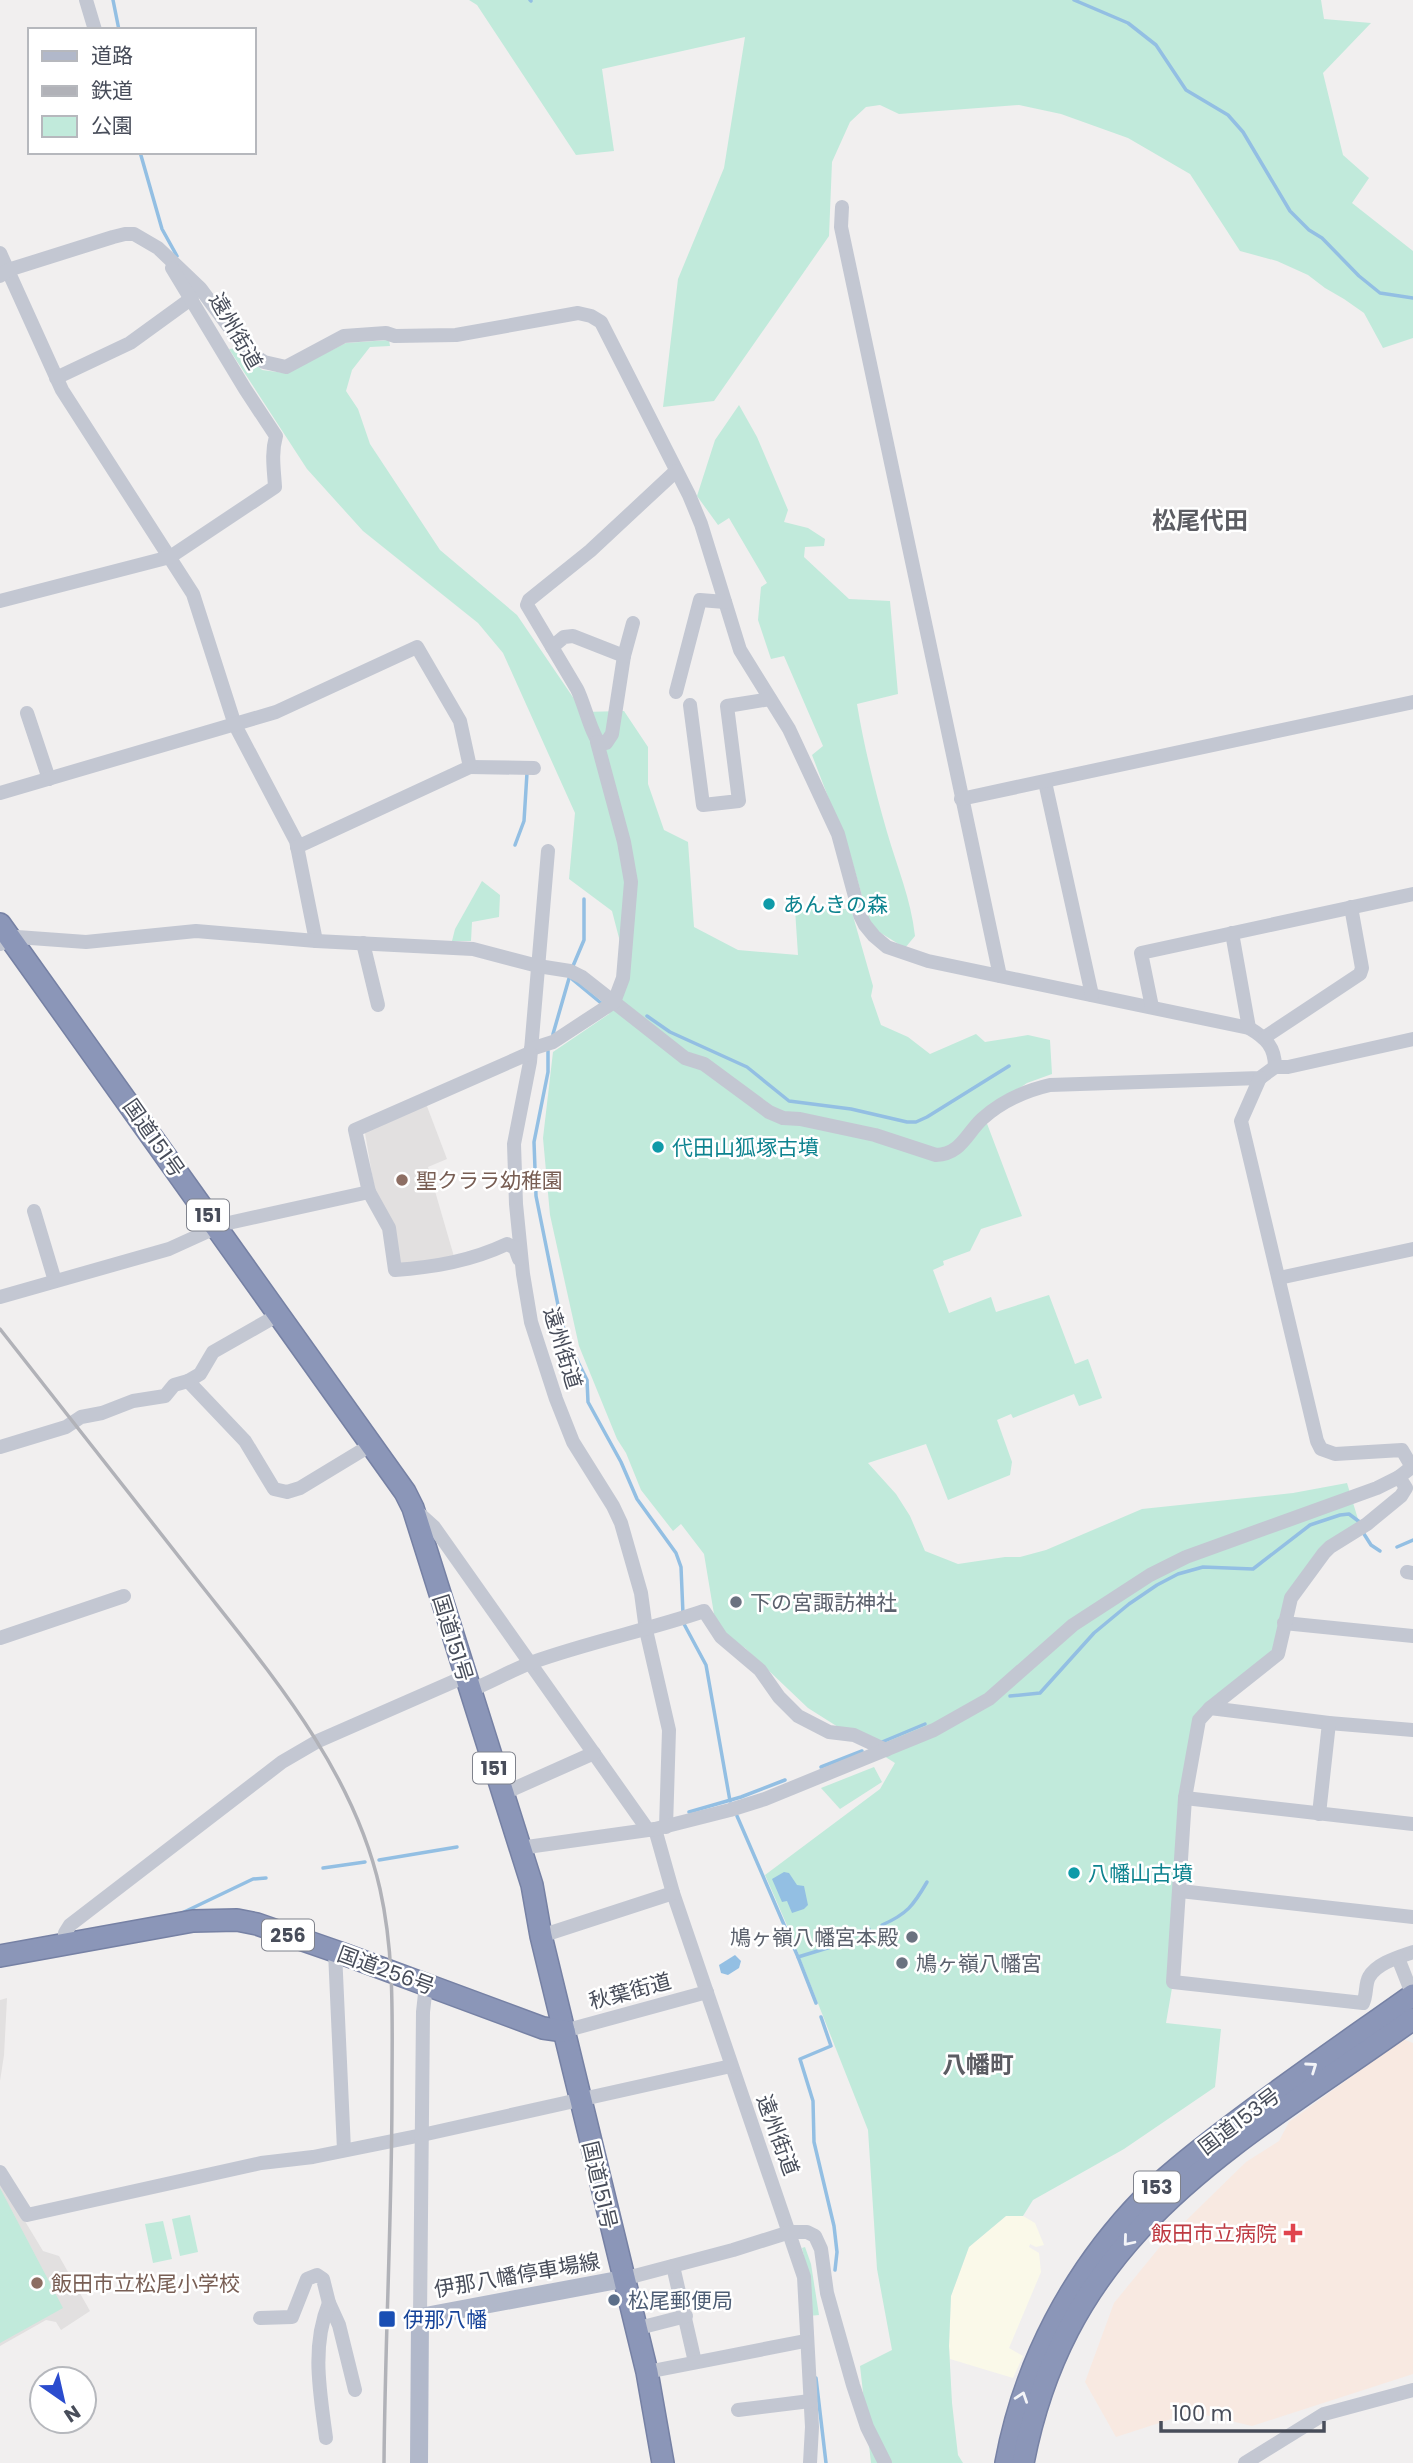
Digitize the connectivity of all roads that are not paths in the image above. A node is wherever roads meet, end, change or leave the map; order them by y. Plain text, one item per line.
1 (86, 0) edge
2 (94, 28) edge
3 (842, 207) dead end
4 (158, 248) junction
5 (0, 253) edge
6 (4, 273) edge
7 (192, 298) junction
8 (56, 378) junction
9 (676, 471) junction
10 (170, 557) junction
11 (0, 601) edge
12 (725, 602) junction
13 (633, 623) dead end
14 (552, 647) junction
15 (624, 656) junction
16 (676, 692) dead end
17 (769, 699) junction
18 (1413, 702) edge
19 (690, 705) dead end
20 (27, 713) dead end
21 (235, 725) junction
22 (597, 742) junction
23 (470, 767) junction
24 (534, 768) dead end
25 (49, 779) junction
26 (1045, 782) junction
27 (0, 793) edge
28 (961, 799) junction
29 (297, 847) junction
30 (548, 851) dead end
31 (1413, 894) edge
32 (1351, 907) junction
33 (1232, 933) junction
34 (3, 935) edge
35 (316, 941) junction
36 (363, 943) junction
37 (538, 966) junction
38 (1000, 976) junction
39 (1092, 995) junction
40 (614, 1002) junction
41 (378, 1005) dead end
42 (1153, 1007) junction
43 (1249, 1028) junction
44 (1265, 1037) junction
45 (1413, 1039) edge
46 (531, 1051) junction
47 (1275, 1067) junction
48 (1260, 1078) junction
49 (369, 1192) junction
50 (516, 1204) junction
51 (34, 1211) dead end
52 (216, 1227) junction
53 (507, 1244) junction
54 (1413, 1249) edge
55 (523, 1274) junction
56 (1279, 1278) junction
57 (55, 1281) junction
58 (1, 1297) edge
59 (278, 1315) junction
60 (188, 1381) junction
61 (371, 1445) junction
62 (0, 1447) edge
63 (1412, 1466) edge
64 (1399, 1477) junction
65 (413, 1508) junction
66 (124, 1596) dead end
67 (1284, 1623) junction
68 (646, 1630) junction
69 (1413, 1636) edge
70 (0, 1639) edge
71 (530, 1663) junction
72 (467, 1684) junction
73 (1210, 1708) junction
74 (1329, 1723) junction
75 (1413, 1730) edge
76 (886, 1750) junction
77 (594, 1753) junction
78 (502, 1794) junction
79 (1185, 1798) junction
80 (1319, 1814) junction
81 (1413, 1824) edge
82 (656, 1829) junction
83 (520, 1849) junction
84 (1180, 1891) junction
85 (673, 1893) junction
86 (1413, 1917) edge
87 (541, 1936) junction
88 (65, 1944) junction
89 (335, 1952) junction
90 (1413, 1952) edge
91 (0, 1956) edge
92 (1398, 1958) junction
93 (426, 1985) junction
94 (707, 1992) junction
95 (1413, 1995) edge
96 (1413, 2019) edge
97 (564, 2031) junction
98 (732, 2066) junction
99 (580, 2100) junction
100 (422, 2135) junction
101 (344, 2150) junction
102 (0, 2172) edge
103 (790, 2232) junction
104 (673, 2266) junction
105 (623, 2279) junction
106 (329, 2303) junction
107 (686, 2316) junction
108 (420, 2317) junction
109 (260, 2318) dead end
110 (635, 2329) junction
111 (806, 2341) junction
112 (695, 2362) junction
113 (647, 2372) junction
114 (355, 2390) dead end
115 (1413, 2390) edge
116 (810, 2401) junction
117 (738, 2410) dead end
118 (326, 2438) dead end
119 (419, 2463) edge
120 (663, 2463) edge
121 (810, 2463) edge
122 (885, 2463) edge
123 (1006, 2463) edge
124 (1023, 2463) edge
125 (1245, 2463) edge

1 - 2 street
3 - 28 street
4 - 6 street
4 - 7 street, 遠州街道
4 - 9 street
5 - 6 street
6 - 8 street
7 - 8 street
7 - 10 street, 遠州街道
8 - 10 street
9 - 12 street
9 - 14 street
10 - 11 street
10 - 21 street
12 - 16 street
12 - 17 street
13 - 15 street
14 - 15 street
14 - 22 street
15 - 22 street
17 - 19 street
17 - 38 street
18 - 26 street
20 - 25 street
21 - 23 street
21 - 25 street
21 - 29 street
22 - 40 street
23 - 24 street
23 - 29 street
25 - 27 street
26 - 28 street
26 - 39 street
28 - 38 street
29 - 35 street
30 - 37 street, 遠州街道
31 - 32 street
32 - 33 street
32 - 44 street
33 - 42 street
33 - 43 street
34 - 35 street
34 - 52 highway, 国道151号 / 151
35 - 36 street
36 - 37 street
36 - 41 street
37 - 40 street
37 - 46 street, 遠州街道
38 - 39 street
39 - 42 street
40 - 46 street
40 - 48 street
42 - 43 street
43 - 44 street
44 - 47 street
45 - 47 street
46 - 49 street
46 - 50 street, 遠州街道
47 - 48 street
48 - 56 street
49 - 52 street
49 - 53 street
50 - 53 street
50 - 55 street, 遠州街道
51 - 57 street
52 - 57 street
52 - 59 highway, 国道151号 / 151
53 - 55 street
54 - 56 street
55 - 68 street, 遠州街道
56 - 63 street
57 - 58 street
59 - 60 street
59 - 61 highway, 国道151号 / 151
60 - 61 street
60 - 62 street
61 - 65 highway, 国道151号 / 151
63 - 64 street
64 - 67 street
64 - 76 street
65 - 71 street, 遠州街道
65 - 72 highway, 国道151号 / 151
66 - 70 street
67 - 69 street
67 - 73 street
68 - 71 street
68 - 76 street
68 - 82 street, 遠州街道
71 - 72 street
71 - 77 street, 遠州街道
72 - 78 highway, 国道151号 / 151
72 - 88 street
73 - 74 street
73 - 79 street
74 - 75 street
74 - 80 street
76 - 82 street
77 - 78 street
77 - 82 street, 遠州街道
78 - 83 highway, 国道151号 / 151
79 - 80 street
79 - 84 street
80 - 81 street
82 - 83 street
82 - 85 street, 遠州街道
83 - 87 highway, 国道151号 / 151
84 - 86 street
84 - 92 street
85 - 87 street
85 - 94 street, 遠州街道
87 - 97 highway, 国道151号 / 151
88 - 89 highway, 国道256号 / 256
88 - 91 highway, 国道256号 / 256
89 - 93 highway, 国道256号 / 256
89 - 101 street
90 - 92 street
92 - 95 street
93 - 97 highway, 国道256号 / 256
93 - 100 street
94 - 97 street, 秋葉街道
94 - 98 street, 遠州街道
123 -> 95 highway, 国道153号 / 153
96 -> 124 highway, 国道153号 / 153
97 - 99 highway, 国道151号 / 151
98 - 99 street
98 - 103 street, 遠州街道
99 - 100 street
99 - 105 highway, 国道151号 / 151
100 - 101 street
100 - 108 street
101 - 102 street
103 - 104 street
103 - 111 street, 遠州街道
103 - 122 street
104 - 105 street
104 - 107 street
105 - 108 main road, 伊那八幡停車場線
105 - 110 highway, 国道151号 / 151
106 - 109 street
106 - 114 street
106 - 118 street
107 - 110 street
107 - 112 street
108 - 119 main road
110 - 113 highway, 国道151号 / 151
111 - 112 street
111 - 116 street, 遠州街道
112 - 113 street
113 - 120 highway, 国道151号 / 151
115 - 125 street
116 - 117 street
116 - 121 street, 遠州街道

